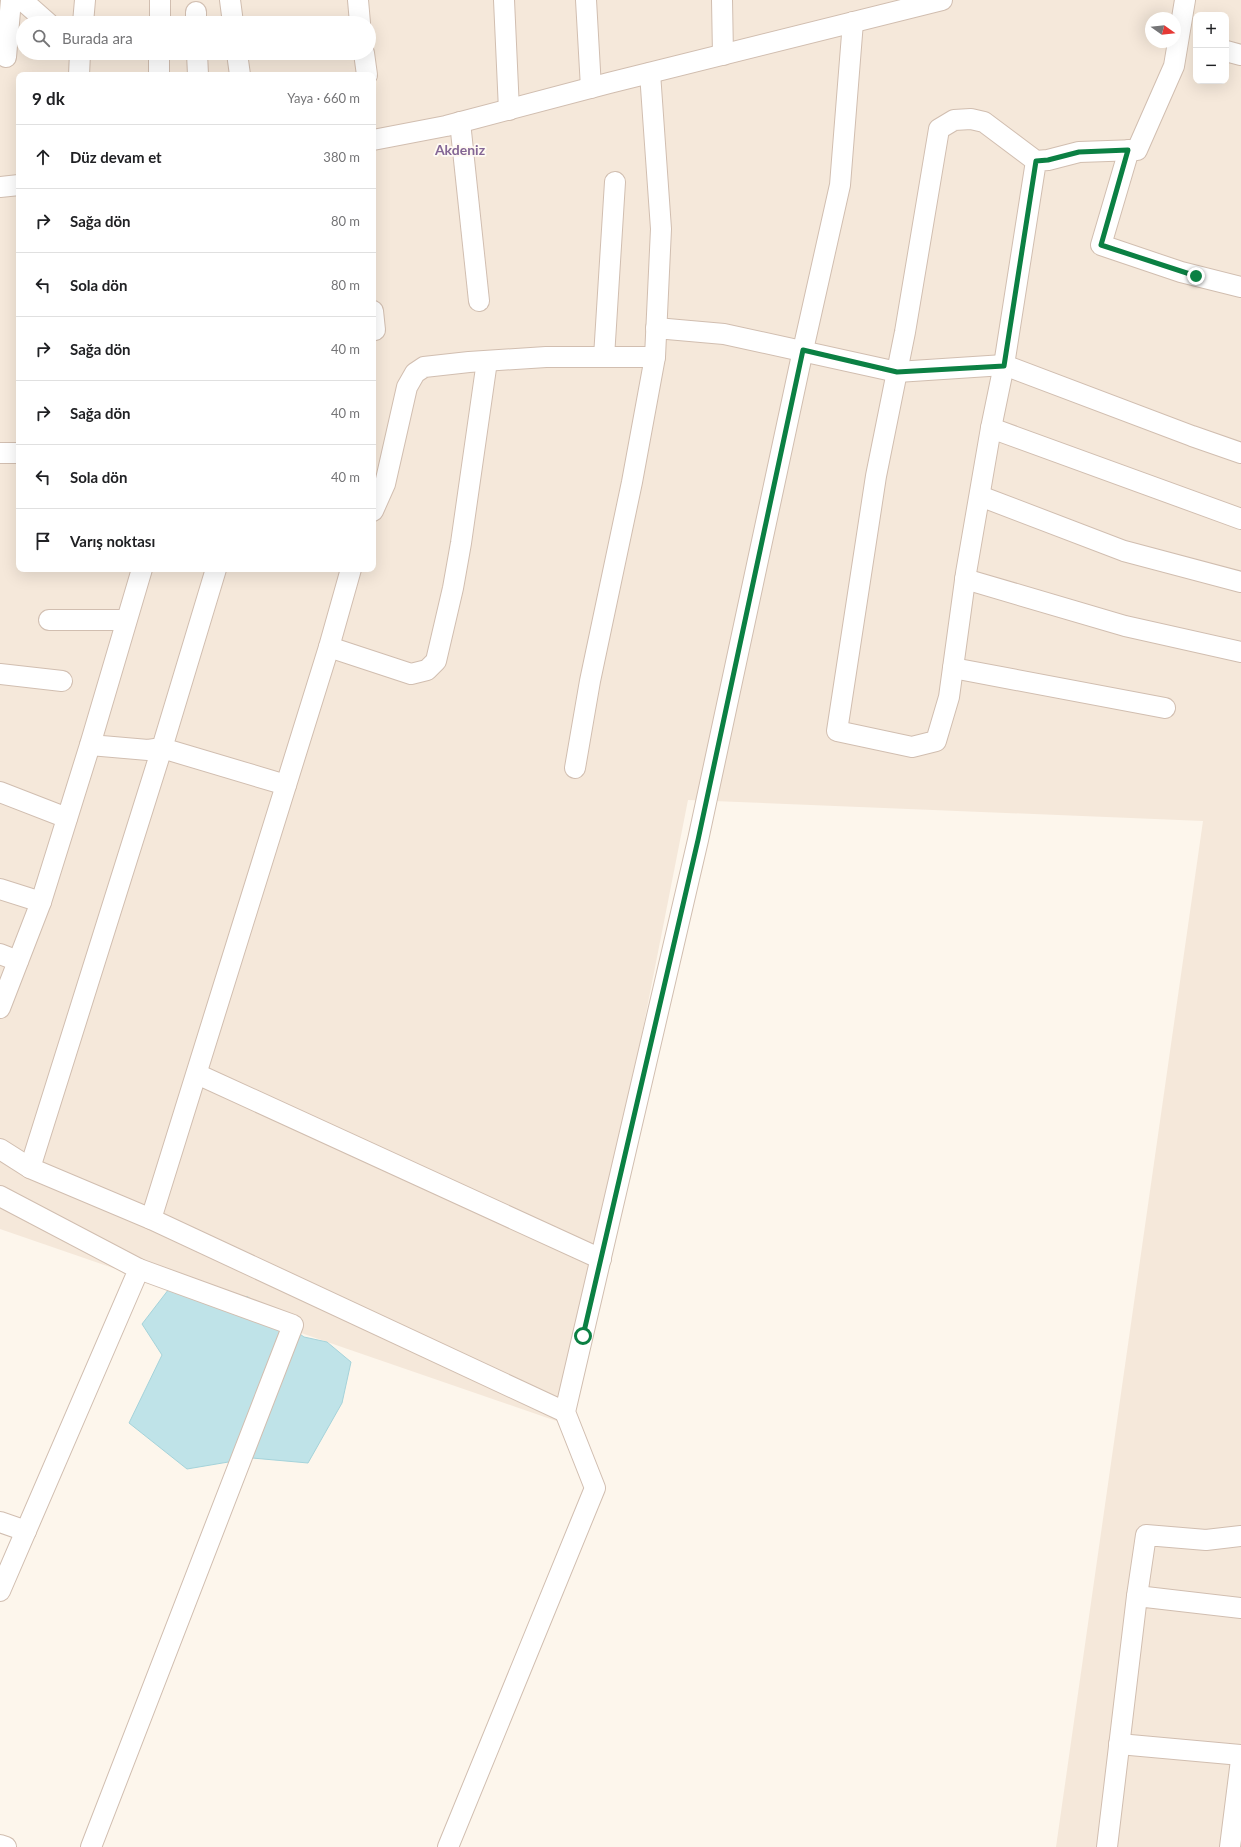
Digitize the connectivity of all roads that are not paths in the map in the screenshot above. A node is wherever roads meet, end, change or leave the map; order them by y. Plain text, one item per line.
1 (11, 0) edge
2 (22, 0) edge
3 (85, 0) edge
4 (160, 0) edge
5 (230, 0) edge
6 (358, 0) edge
7 (504, 0) edge
8 (586, 0) edge
9 (1185, 0) edge
10 (936, 1) edge
11 (724, 2) edge
12 (40, 16) edge
13 (84, 16) edge
14 (160, 16) edge
15 (232, 16) edge
16 (359, 16) edge
17 (853, 22) junction
18 (1187, 42) edge
19 (1229, 52) edge
20 (723, 55) junction
21 (1241, 55) edge
22 (6, 57) dead end
23 (80, 60) edge
24 (159, 60) edge
25 (197, 60) edge
26 (238, 60) edge
27 (365, 60) edge
28 (79, 72) edge
29 (159, 72) edge
30 (198, 72) edge
31 (240, 72) edge
32 (367, 72) edge
33 (650, 73) junction
34 (591, 88) junction
35 (509, 110) junction
36 (460, 122) junction
37 (376, 135) edge
38 (1128, 150) junction
39 (1036, 161) junction
40 (615, 182) dead end
41 (1241, 287) edge
42 (479, 301) dead end
43 (656, 328) junction
44 (803, 350) junction
45 (604, 357) junction
46 (655, 357) junction
47 (487, 361) junction
48 (1004, 366) junction
49 (897, 372) junction
50 (991, 428) junction
51 (0, 452) edge
52 (16, 453) edge
53 (1241, 453) edge
54 (980, 496) junction
55 (376, 504) edge
56 (1241, 518) edge
57 (141, 572) edge
58 (215, 572) edge
59 (350, 572) edge
60 (965, 579) junction
61 (1241, 582) edge
62 (50, 620) dead end
63 (126, 620) junction
64 (329, 647) junction
65 (1241, 652) edge
66 (953, 668) junction
67 (0, 674) edge
68 (62, 681) dead end
69 (1165, 708) dead end
70 (90, 745) junction
71 (162, 748) junction
72 (575, 768) dead end
73 (286, 785) junction
74 (0, 792) edge
75 (67, 818) junction
76 (0, 889) edge
77 (41, 902) junction
78 (9, 958) edge
79 (0, 1008) edge
80 (197, 1074) junction
81 (0, 1149) edge
82 (30, 1168) junction
83 (0, 1196) edge
84 (151, 1219) junction
85 (601, 1259) junction
86 (138, 1268) junction
87 (565, 1412) junction
88 (0, 1522) edge
89 (26, 1531) junction
90 (1241, 1536) edge
91 (0, 1591) edge
92 (1137, 1596) junction
93 (1241, 1608) edge
94 (1119, 1744) junction
95 (1241, 1754) edge
96 (1241, 1760) edge
97 (0, 1845) edge
98 (6, 1847) edge
99 (91, 1847) edge
100 (448, 1847) edge
101 (1107, 1847) edge
102 (1230, 1847) edge

1 - 22 street
2 - 12 street
3 - 13 street
4 - 14 street
5 - 15 street
6 - 16 street
7 - 35 street
8 - 34 street
9 - 18 street
10 - 17 street
11 - 20 street
17 - 20 street
17 - 44 street
18 - 38 street
19 - 21 street
20 - 33 street
23 - 28 street
24 - 29 street
25 - 30 street
26 - 31 street
27 - 32 street
33 - 34 street
33 - 43 street
34 - 35 street
35 - 36 street
36 - 37 street
36 - 42 street
38 - 39 street
38 - 41 street
39 - 48 street
39 - 49 street
40 - 45 street
43 - 44 street
43 - 46 street
44 - 49 street
44 - 85 street
45 - 46 street
45 - 47 street
46 - 72 street
47 - 55 street
47 - 64 street
48 - 49 street
48 - 50 street
48 - 53 street
49 - 66 street
50 - 54 street
50 - 56 street
51 - 52 street
54 - 60 street
54 - 61 street
57 - 63 street
58 - 71 street
59 - 64 street
60 - 65 street
60 - 66 street
62 - 63 street
63 - 70 street
64 - 73 street
66 - 69 street
67 - 68 street
70 - 71 street
70 - 75 street
71 - 73 street
71 - 82 street
73 - 80 street
74 - 75 street
75 - 77 street
76 - 77 street
77 - 78 street
78 - 79 street
80 - 84 street
80 - 85 street
81 - 82 street
82 - 84 street
83 - 86 street
84 - 87 street
85 - 87 street
86 - 89 street
86 - 99 street
87 - 100 street
88 - 89 street
89 - 91 street
90 - 92 street
92 - 93 street
92 - 94 street
94 - 95 street
94 - 101 street
96 - 102 street
97 - 98 street

